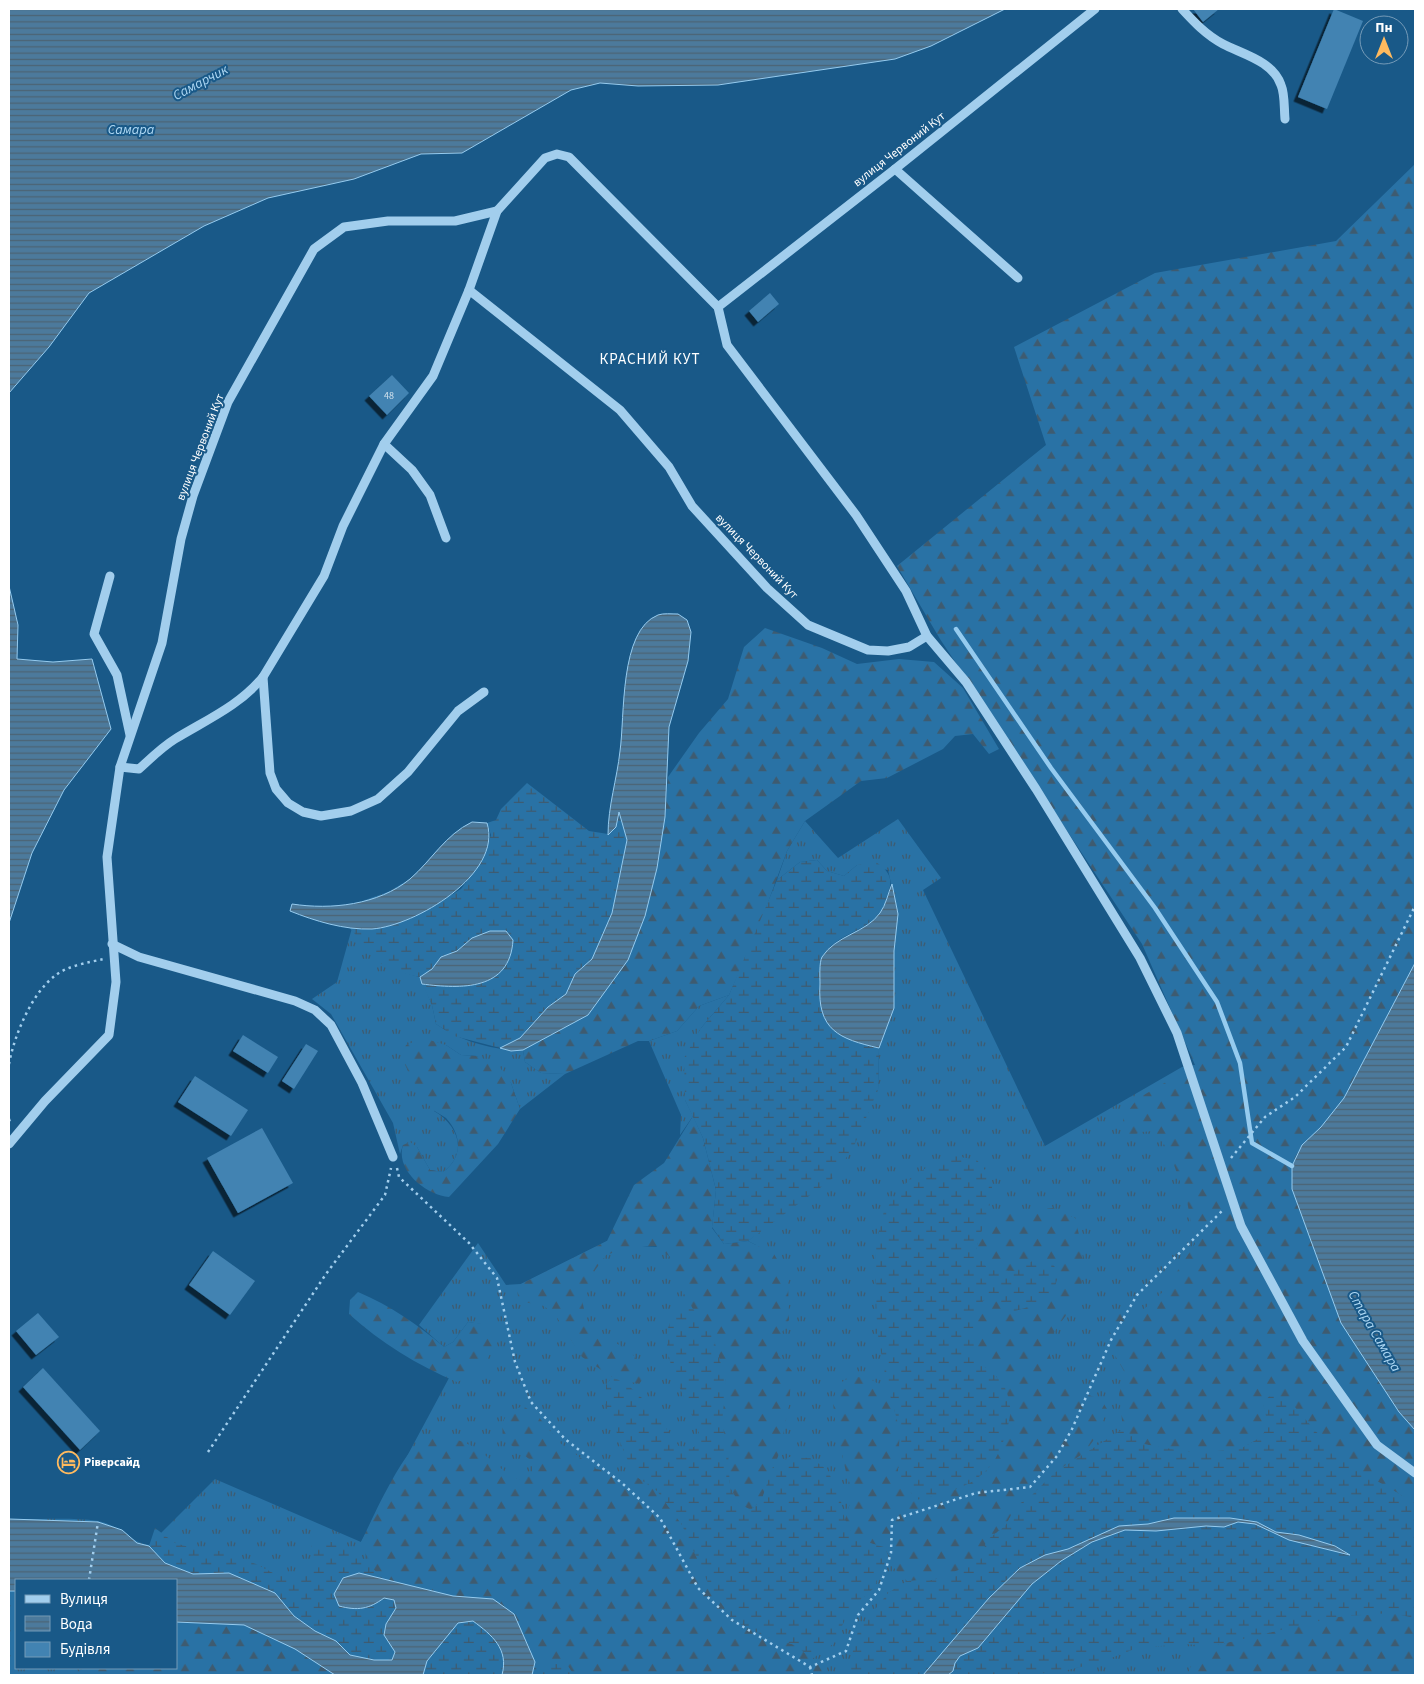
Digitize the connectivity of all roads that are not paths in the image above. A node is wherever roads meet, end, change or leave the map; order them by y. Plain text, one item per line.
1 (1095, 9) edge
2 (1182, 9) edge
3 (1285, 119) dead end
4 (895, 169) junction
5 (497, 211) junction
6 (1018, 278) dead end
7 (469, 290) junction
8 (718, 307) junction
9 (384, 444) junction
10 (446, 538) dead end
11 (110, 576) dead end
12 (926, 636) junction
13 (263, 677) junction
14 (484, 692) dead end
15 (130, 735) junction
16 (120, 767) junction
17 (112, 944) junction
18 (9, 1144) edge
19 (393, 1157) road end
20 (1415, 1473) edge

1 - 4 street, вулиця Червоний Кут
2 - 3 street
4 - 6 street
4 - 8 street, вулиця Червоний Кут
5 - 7 street
5 - 8 street
5 - 15 street, вулиця Червоний Кут
7 - 9 street
7 - 12 street, вулиця Червоний Кут
8 - 12 street
9 - 10 street
9 - 13 street
11 - 15 street
12 - 20 street
13 - 14 street
13 - 16 street
15 - 16 street, вулиця Червоний Кут
16 - 17 street, вулиця Червоний Кут
17 - 18 street, вулиця Червоний Кут
17 - 19 street

